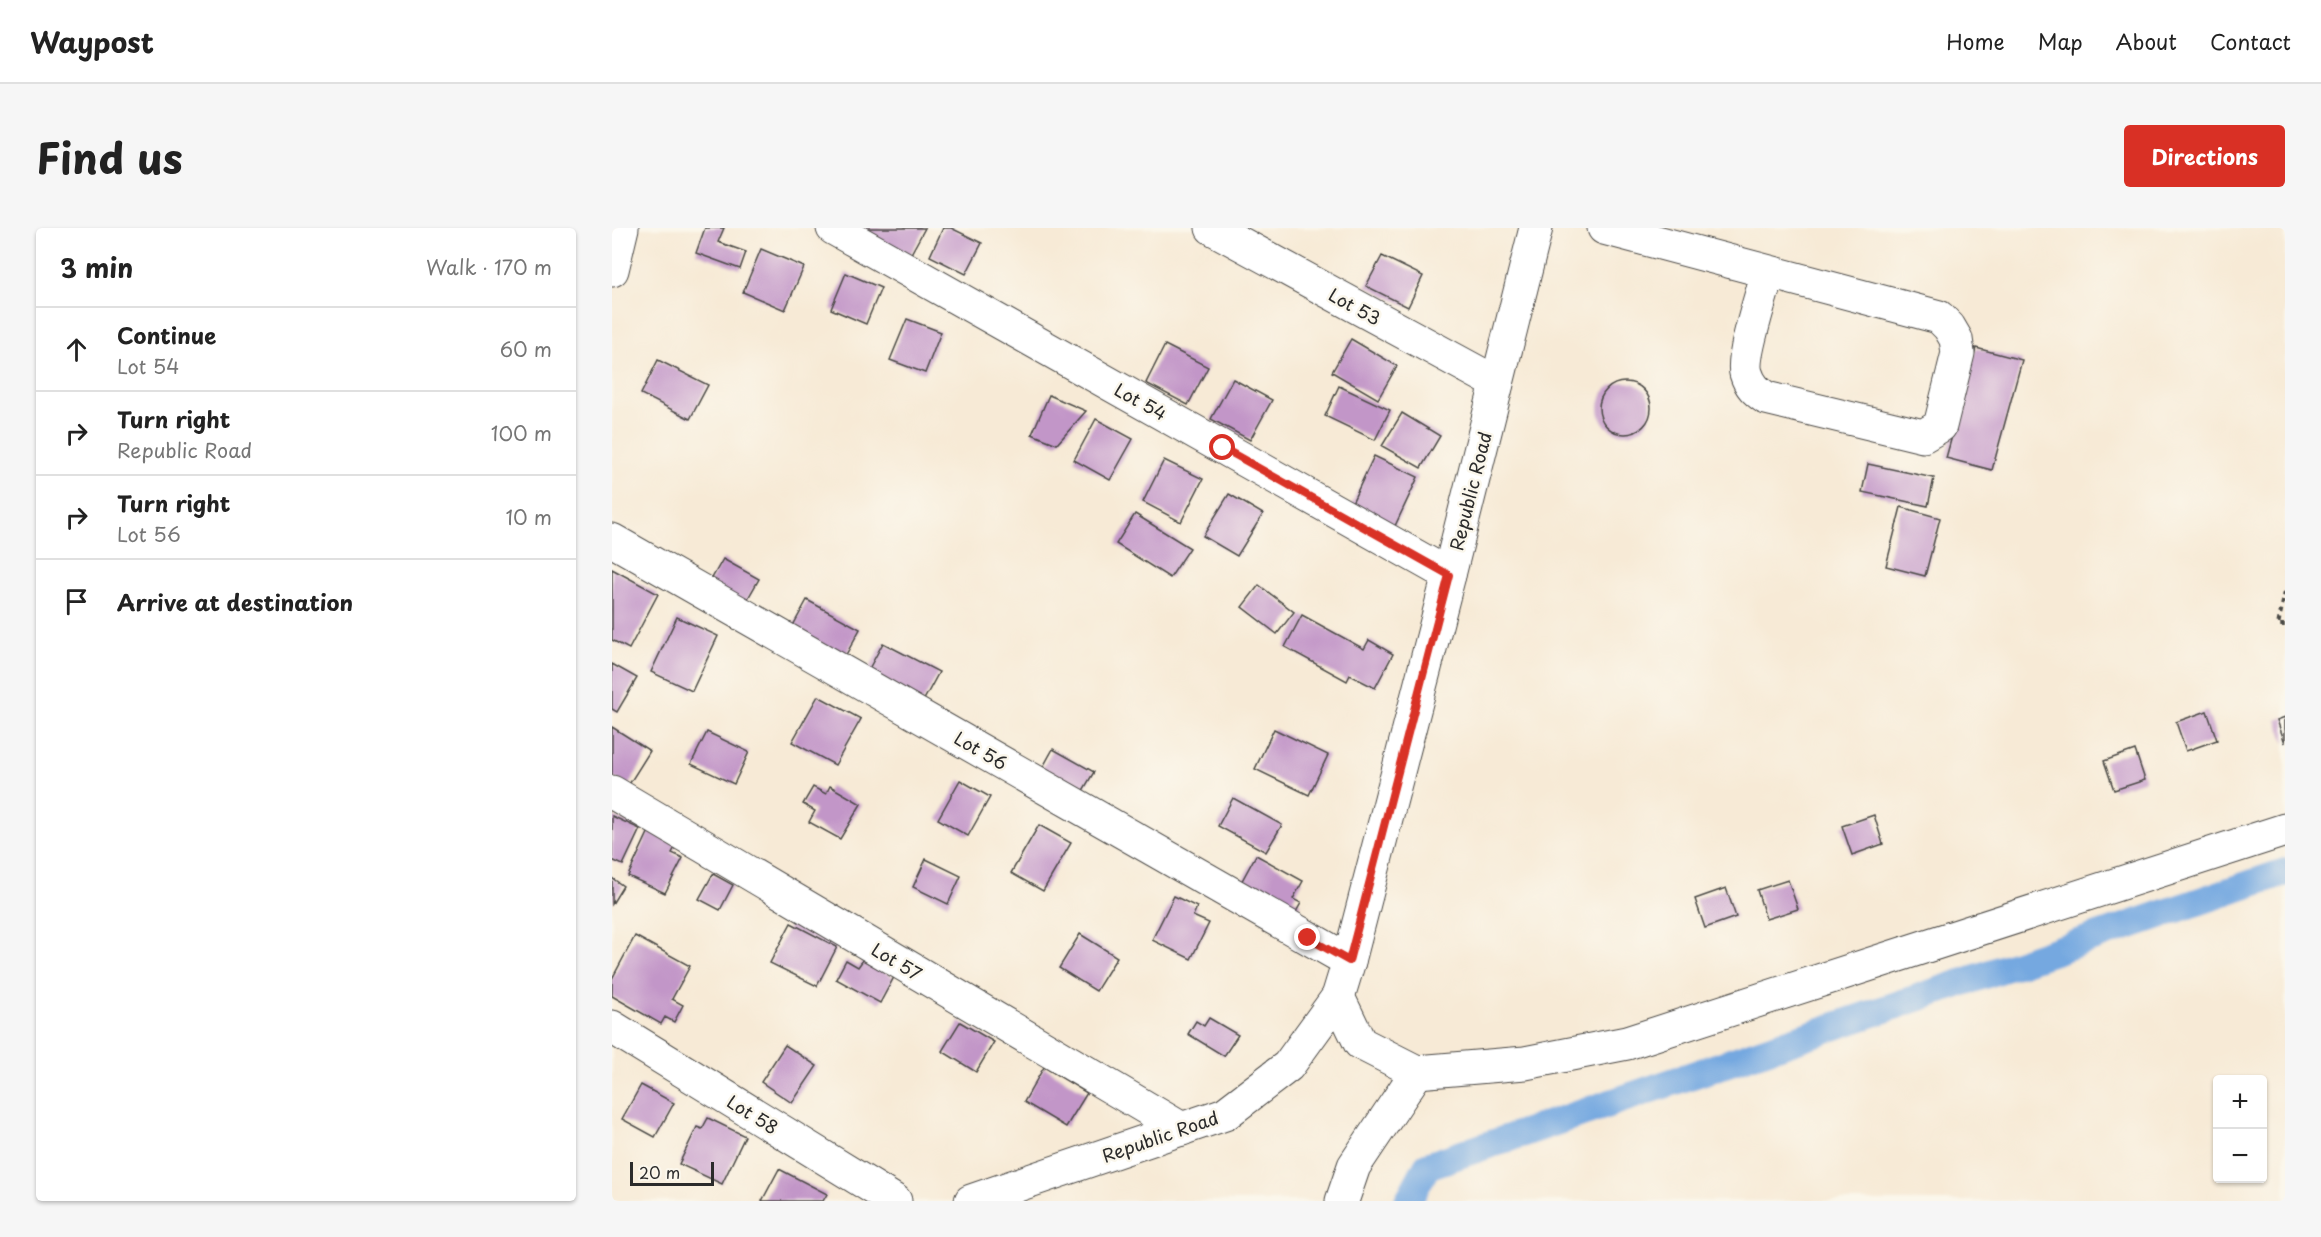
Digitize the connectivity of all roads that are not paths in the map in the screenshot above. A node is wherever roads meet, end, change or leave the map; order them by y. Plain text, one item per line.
1 (622, 228) edge
2 (833, 228) edge
3 (1212, 228) edge
4 (1536, 228) edge
5 (1604, 228) edge
6 (612, 270) edge
7 (1768, 272) junction
8 (1497, 383) junction
9 (612, 540) edge
10 (1449, 575) junction
11 (612, 792) edge
12 (2285, 830) edge
13 (1349, 961) junction
14 (1338, 997) junction
15 (612, 1027) edge
16 (1418, 1072) junction
17 (1182, 1129) junction
18 (895, 1201) edge
19 (971, 1201) edge
20 (1342, 1201) edge

1 - 6 street
2 - 10 street, Lot 54
3 - 8 street, Lot 53
4 - 8 street, Republic Road
5 - 7 street
7 - 7 street
8 - 10 street, Republic Road
9 - 13 street, Lot 56
10 - 13 street, Republic Road
11 - 17 street, Lot 57
12 - 16 street
13 - 14 street, Republic Road
14 - 16 street
14 - 17 street, Republic Road
15 - 18 street, Lot 58
16 - 20 street
17 - 19 street, Republic Road

